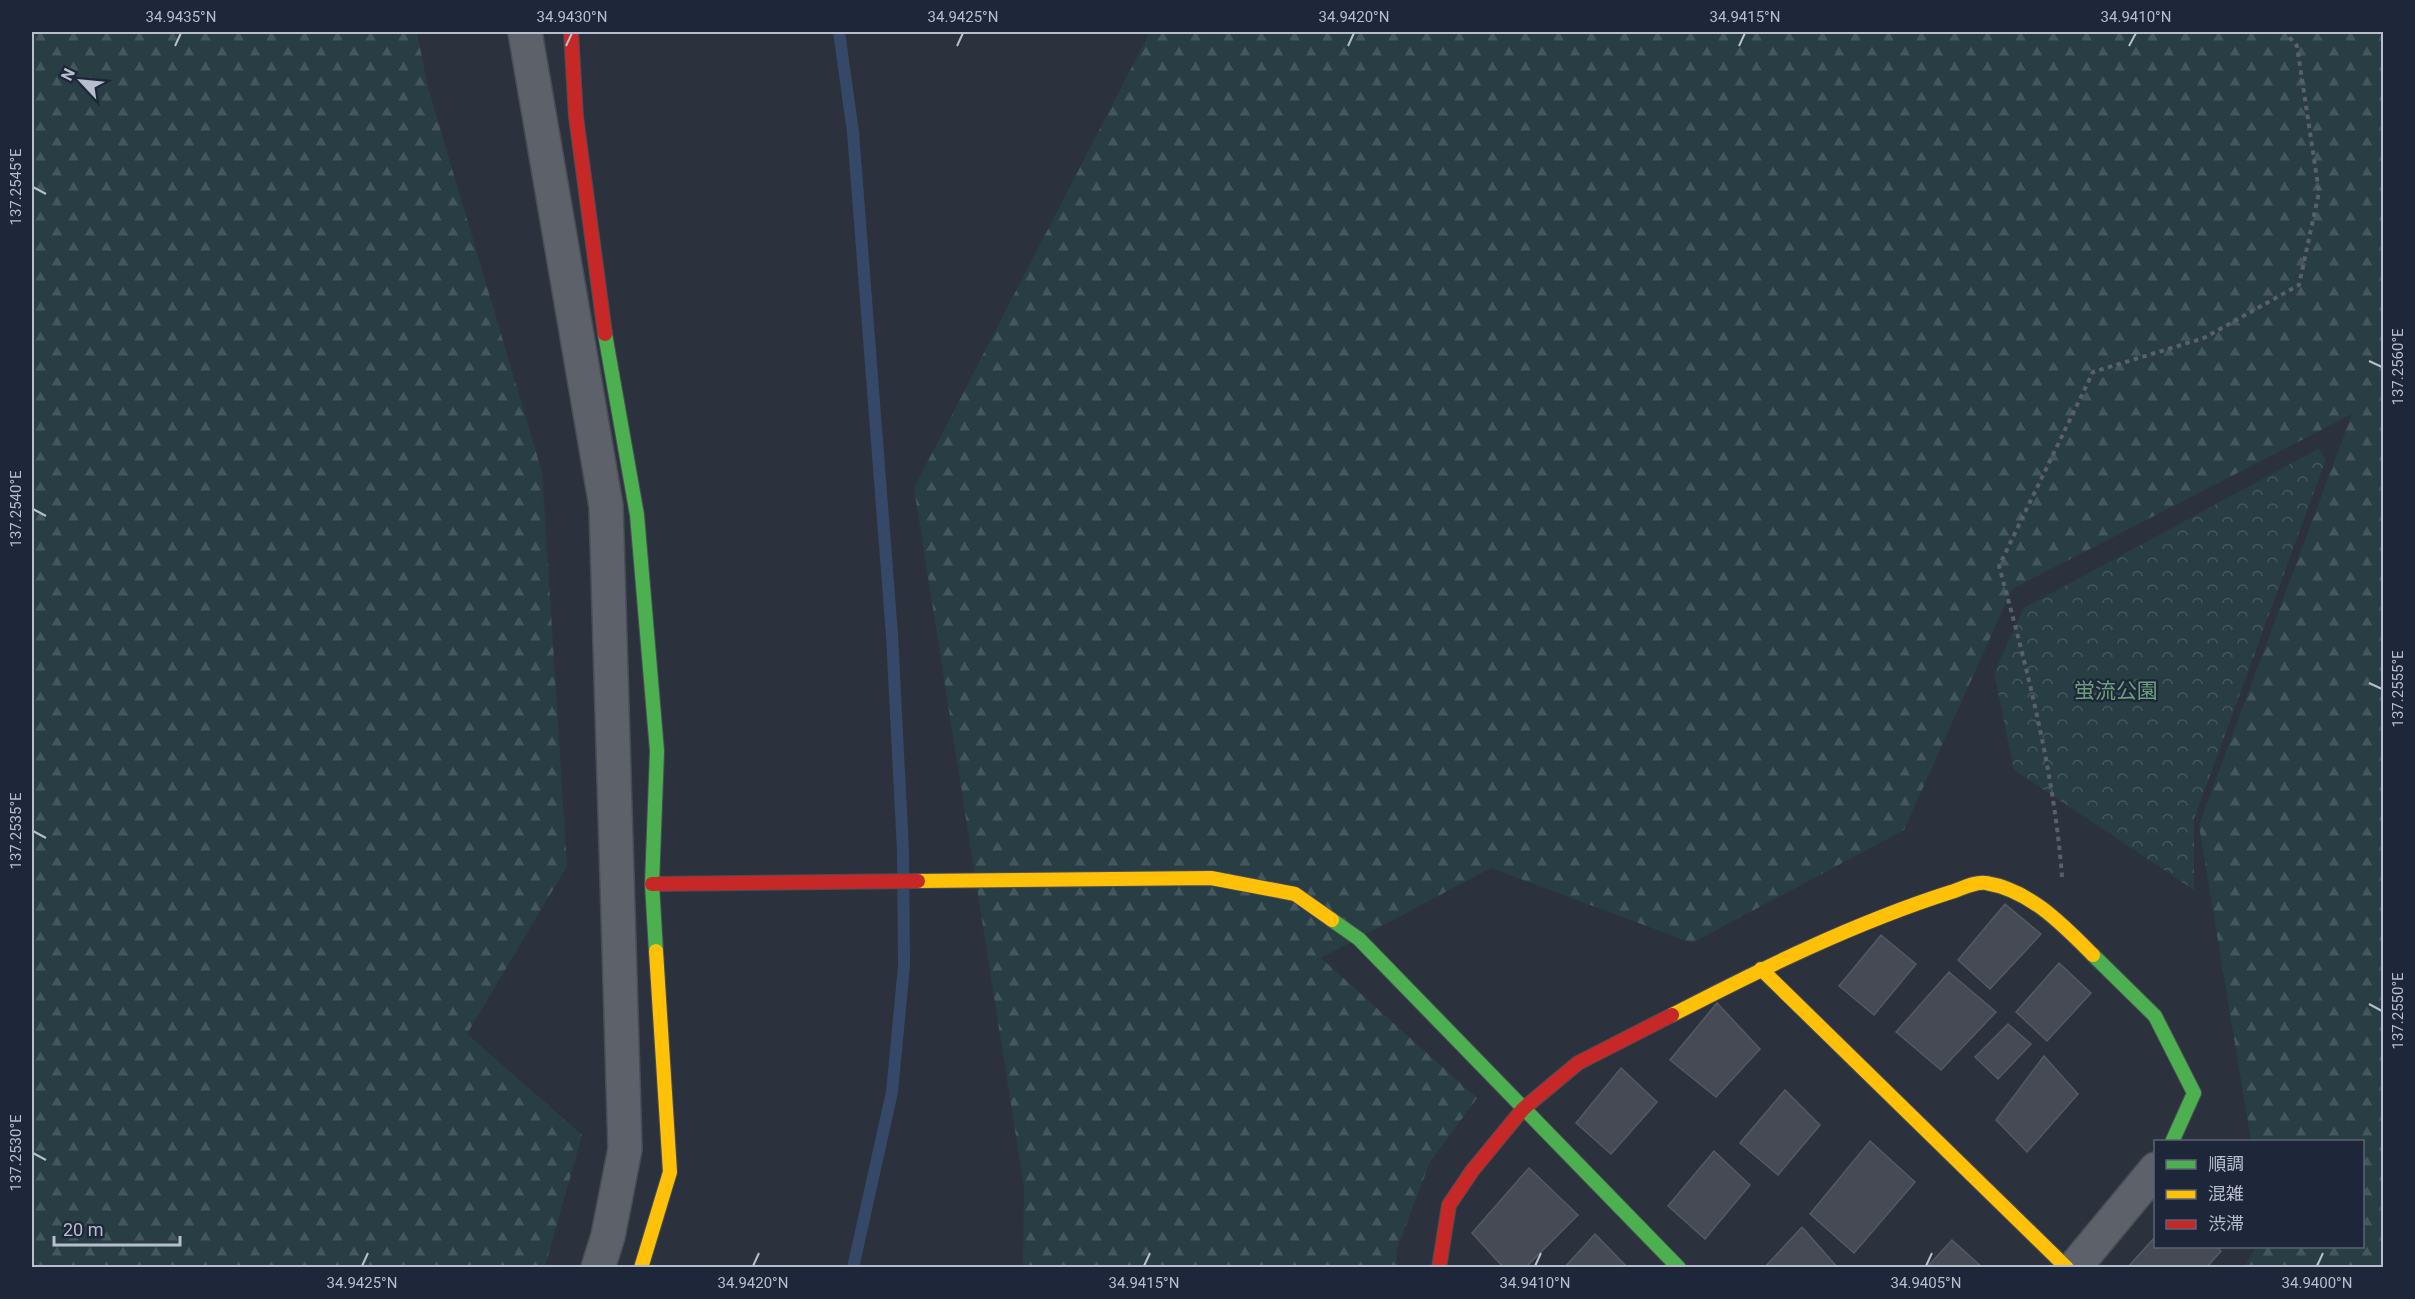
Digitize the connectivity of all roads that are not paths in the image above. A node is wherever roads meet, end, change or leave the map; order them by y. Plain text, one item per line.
1 (525, 32) edge
2 (571, 32) edge
3 (651, 884) junction
4 (1761, 969) junction
5 (1523, 1109) junction
6 (2173, 1140) edge
7 (2154, 1171) edge
8 (598, 1268) edge
9 (641, 1268) edge
10 (1439, 1268) edge
11 (1679, 1268) edge
12 (2067, 1268) edge
13 (2074, 1268) edge

1 - 8 street
2 - 3 street
3 - 5 street
3 - 9 street
4 - 5 street
4 - 6 street
4 - 12 street
5 - 10 street
5 - 11 street
7 - 13 street

